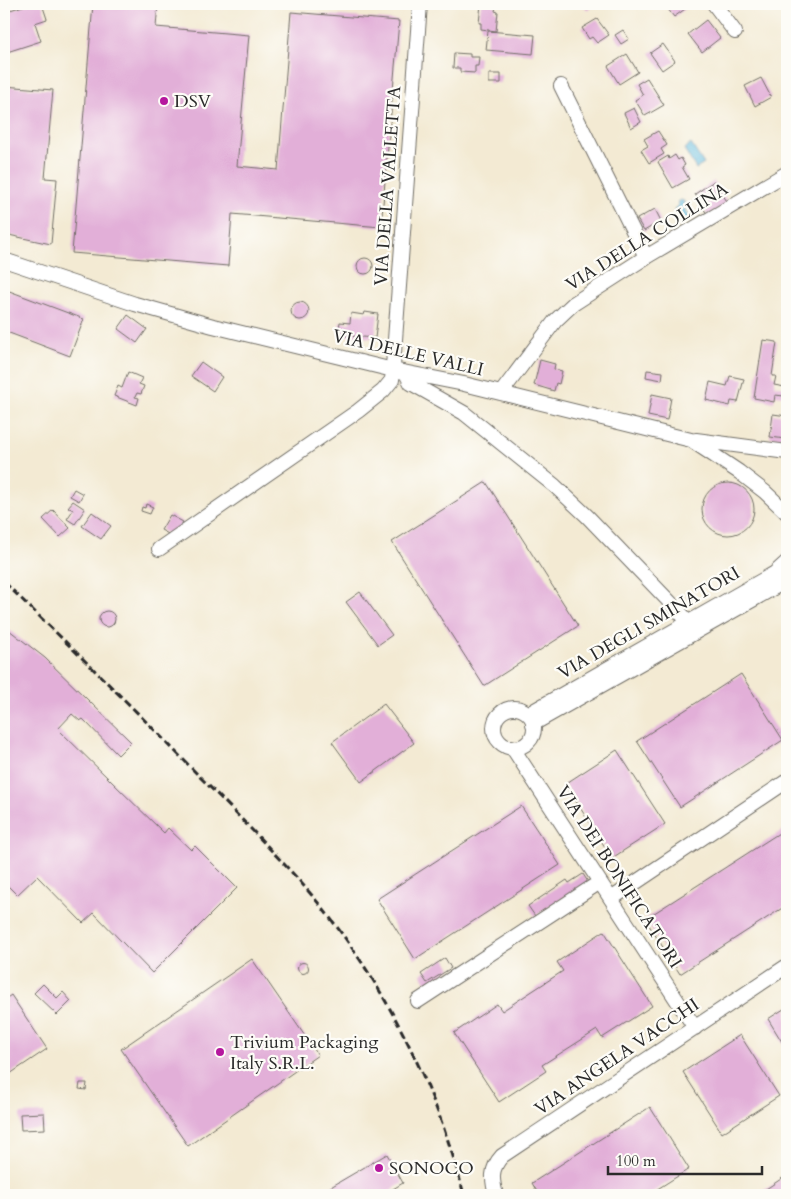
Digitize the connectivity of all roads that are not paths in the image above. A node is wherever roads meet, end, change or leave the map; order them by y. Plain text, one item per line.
1 (420, 4) edge
2 (714, 4) edge
3 (735, 32) dead end
4 (561, 86) dead end
5 (787, 172) edge
6 (646, 258) junction
7 (4, 260) edge
8 (400, 372) junction
9 (464, 384) junction
10 (501, 393) junction
11 (455, 407) junction
12 (691, 440) junction
13 (787, 452) edge
14 (787, 513) edge
15 (159, 549) dead end
16 (787, 562) edge
17 (787, 582) edge
18 (689, 622) junction
19 (531, 719) junction
20 (512, 748) junction
21 (787, 782) edge
22 (600, 882) junction
23 (611, 899) junction
24 (787, 966) edge
25 (418, 1001) dead end
26 (695, 1028) junction
27 (496, 1195) edge

1 - 8 street, VIA DELLA VALLETTA
2 - 3 street
4 - 6 street
5 - 6 street, VIA DELLA COLLINA
6 - 10 street, VIA DELLA COLLINA
7 - 8 street, VIA DELLE VALLI
8 - 9 street, VIA DELLE VALLI
8 - 11 street
8 - 15 street
9 - 10 street, VIA DELLE VALLI
9 - 11 street
10 - 12 street, VIA DELLE VALLI
11 - 18 street
12 - 13 street
12 - 14 street, VIA DELLE VALLI
16 - 18 street, VIA DEGLI SMINATORI
17 - 19 street, VIA DEGLI SMINATORI
18 - 19 street, VIA DEGLI SMINATORI
19 - 20 street
19 - 20 street
20 - 22 street, VIA DEI BONIFICATORI
21 - 23 street
22 - 23 street, VIA DEI BONIFICATORI
22 - 25 street
23 - 26 street, VIA DEI BONIFICATORI
24 - 26 street, VIA ANGELA VACCHI
26 - 27 street, VIA ANGELA VACCHI

